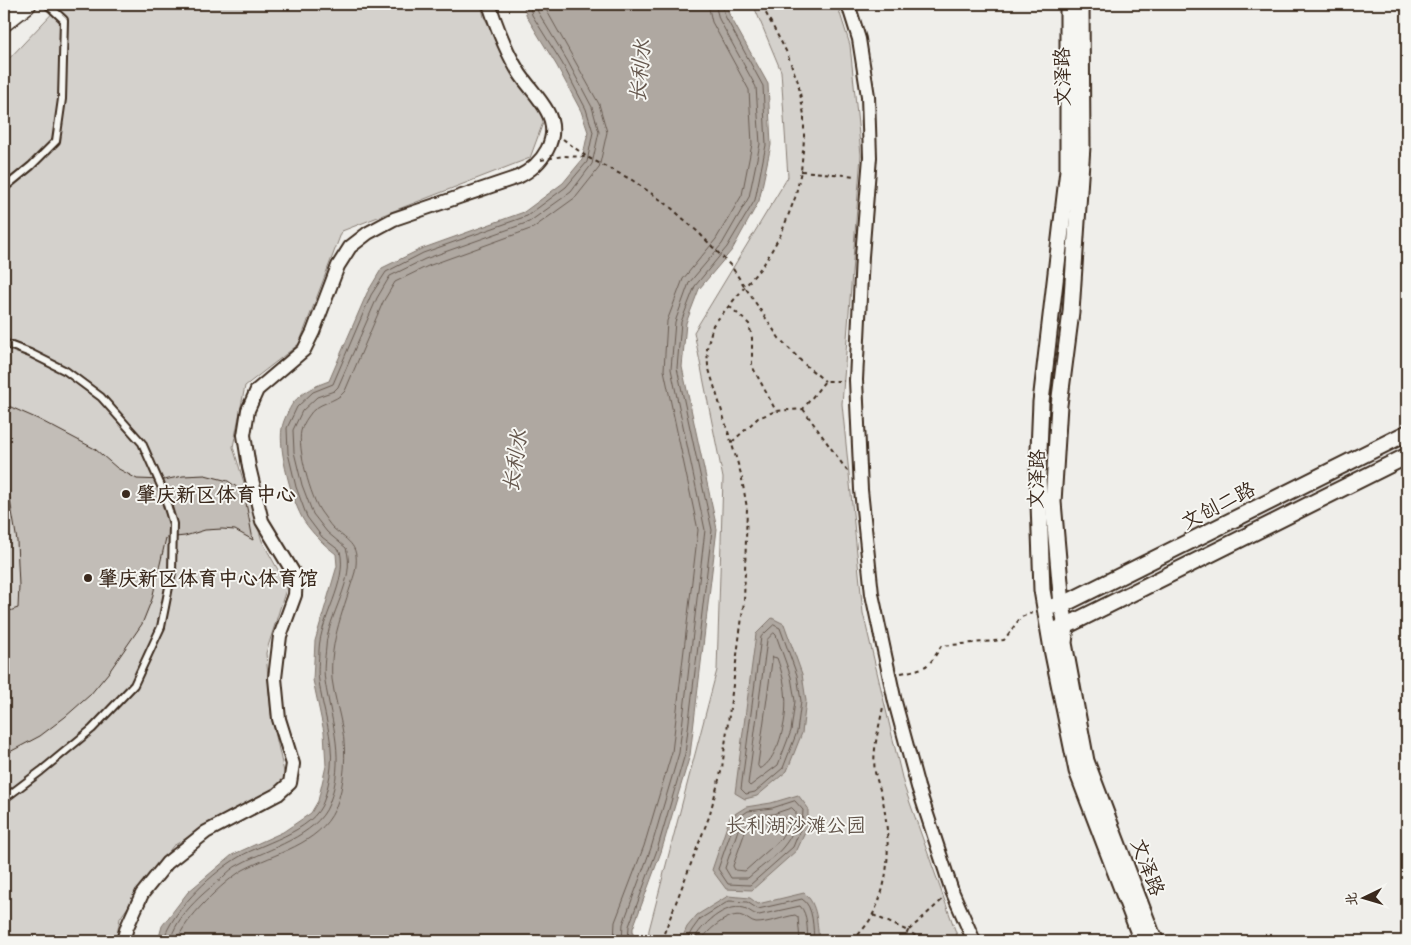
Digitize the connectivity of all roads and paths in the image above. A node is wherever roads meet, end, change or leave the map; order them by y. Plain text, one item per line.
1 (13, 4) edge
2 (26, 4) edge
3 (48, 4) edge
4 (489, 4) edge
5 (761, 4) edge
6 (848, 4) edge
7 (1068, 4) edge
8 (1081, 4) edge
9 (4, 14) edge
10 (4, 22) edge
11 (552, 125) junction
12 (587, 157) junction
13 (541, 160) junction
14 (801, 171) junction
15 (869, 177) junction
16 (4, 188) edge
17 (729, 306) junction
18 (4, 344) edge
19 (856, 380) junction
20 (824, 381) junction
21 (803, 408) junction
22 (776, 411) junction
23 (1407, 433) edge
24 (731, 442) junction
25 (1407, 456) edge
26 (861, 490) junction
27 (1062, 605) junction
28 (1046, 608) junction
29 (1066, 626) junction
30 (1049, 631) junction
31 (4, 800) edge
32 (952, 891) junction
33 (873, 914) dead end
34 (908, 932) junction
35 (123, 941) edge
36 (663, 941) edge
37 (903, 941) edge
38 (924, 941) edge
39 (974, 941) edge
40 (1142, 941) edge
41 (1156, 941) edge

1 - 9 main road
2 - 10 main road
3 - 16 lane
4 - 11 street
5 - 14 path
6 - 15 street
7 - 28 street, 文泽路
8 - 27 street, 文泽路
11 - 12 path
11 - 13 street
12 - 13 path, bridge
12 - 20 path, bridge
13 - 35 street
14 - 15 path
14 - 17 path
15 - 19 street
17 - 22 path
17 - 24 path
18 - 31 lane
19 - 20 path
19 - 26 street
20 - 21 path
21 - 22 path
21 - 26 path
22 - 24 path
23 - 27 street, 文创二路
24 - 36 path
25 - 29 street, 文创二路
26 - 32 street
27 - 28 street, 文创二路
27 - 29 street, 文泽路
28 - 30 street, 文泽路
29 - 30 street, 文创二路
29 - 41 street, 文泽路
30 - 40 street, 文泽路
32 - 34 path
32 - 39 street
33 - 34 path
34 - 37 path
34 - 38 path

